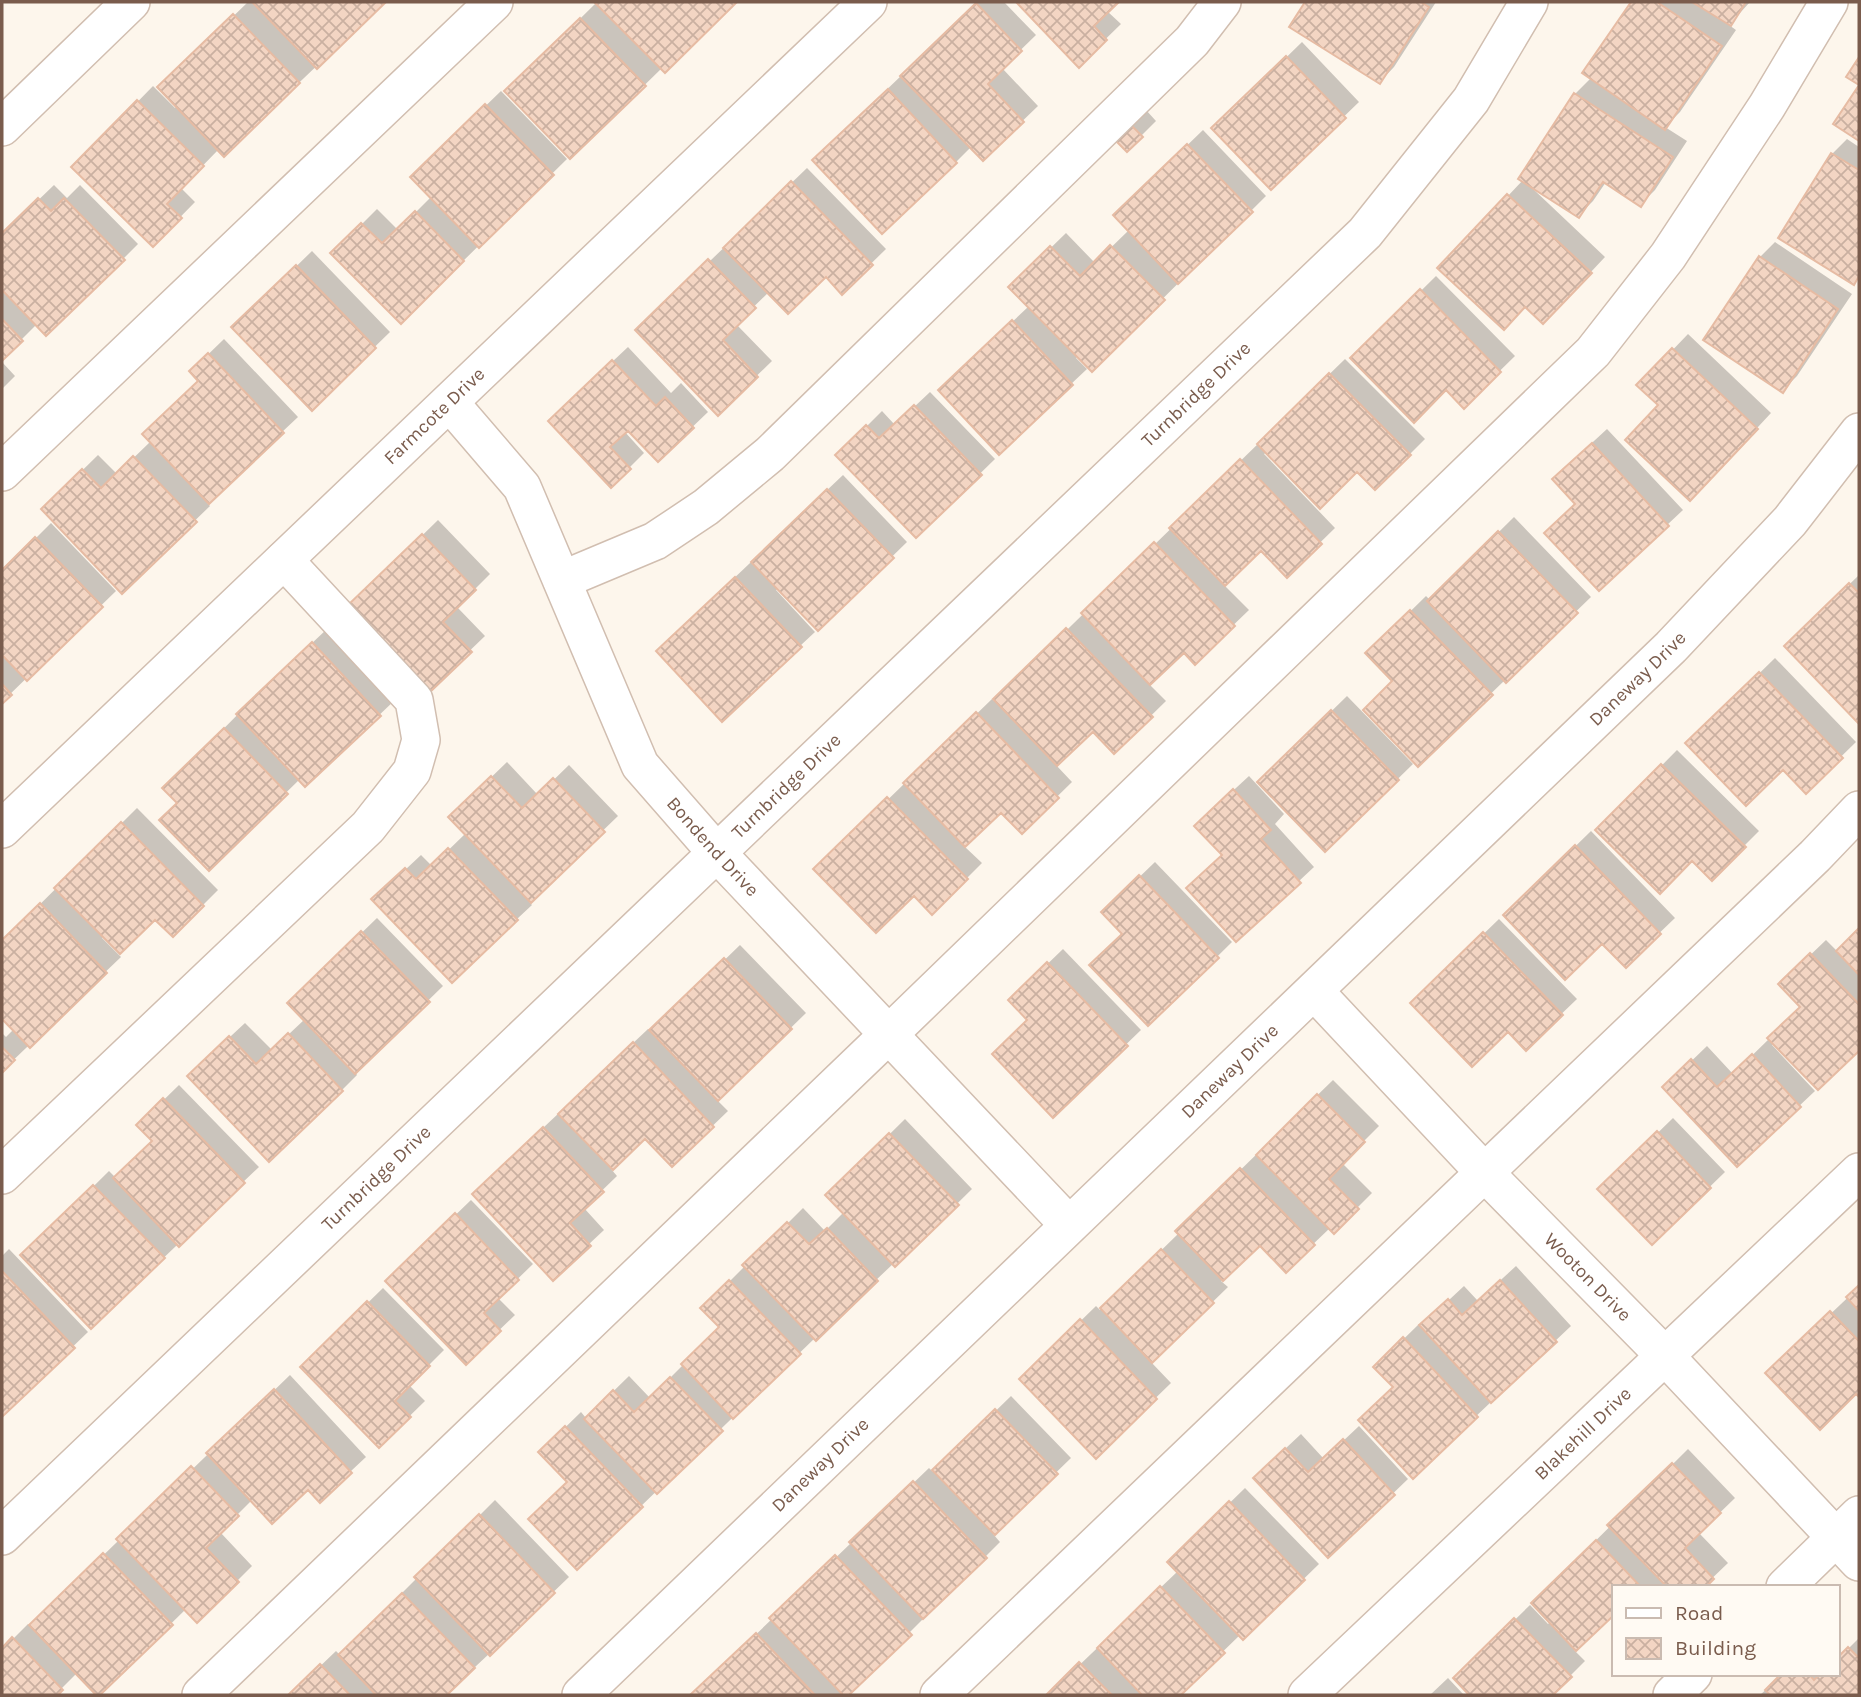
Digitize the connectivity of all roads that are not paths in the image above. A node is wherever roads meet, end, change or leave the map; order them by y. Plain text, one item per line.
1 (131, 2) edge
2 (494, 2) edge
3 (1222, 2) edge
4 (1529, 2) edge
5 (1829, 2) edge
6 (847, 9) edge
7 (2, 127) edge
8 (450, 403) junction
9 (1859, 432) edge
10 (2, 472) edge
11 (284, 560) junction
12 (562, 580) junction
13 (1859, 810) edge
14 (2, 829) edge
15 (716, 852) junction
16 (1314, 991) junction
17 (890, 1033) junction
18 (1485, 1172) junction
19 (1859, 1172) edge
20 (2, 1175) edge
21 (1069, 1225) junction
22 (1665, 1356) junction
23 (2, 1536) edge
24 (1851, 1538) edge
25 (1788, 1585) edge
26 (1691, 1676) edge
27 (201, 1695) edge
28 (581, 1695) edge
29 (939, 1695) edge
30 (1307, 1695) edge
31 (1672, 1695) edge

1 - 7 street
2 - 10 street
3 - 12 street
4 - 15 street, Turnbridge Drive
5 - 17 street
6 - 8 street, Farmcote Drive
8 - 11 street, Farmcote Drive
8 - 12 street, Bondend Drive
9 - 16 street, Daneway Drive
11 - 14 street, Farmcote Drive
11 - 20 street
12 - 15 street, Bondend Drive
13 - 18 street
15 - 17 street, Bondend Drive
15 - 23 street, Turnbridge Drive
16 - 18 street, Wooton Drive
16 - 21 street, Daneway Drive
17 - 21 street, Bondend Drive
17 - 27 street
18 - 22 street, Wooton Drive
18 - 29 street
19 - 22 street, Blakehill Drive
21 - 28 street, Daneway Drive
22 - 24 street, Wooton Drive
22 - 30 street, Blakehill Drive
24 - 25 street
26 - 31 street

